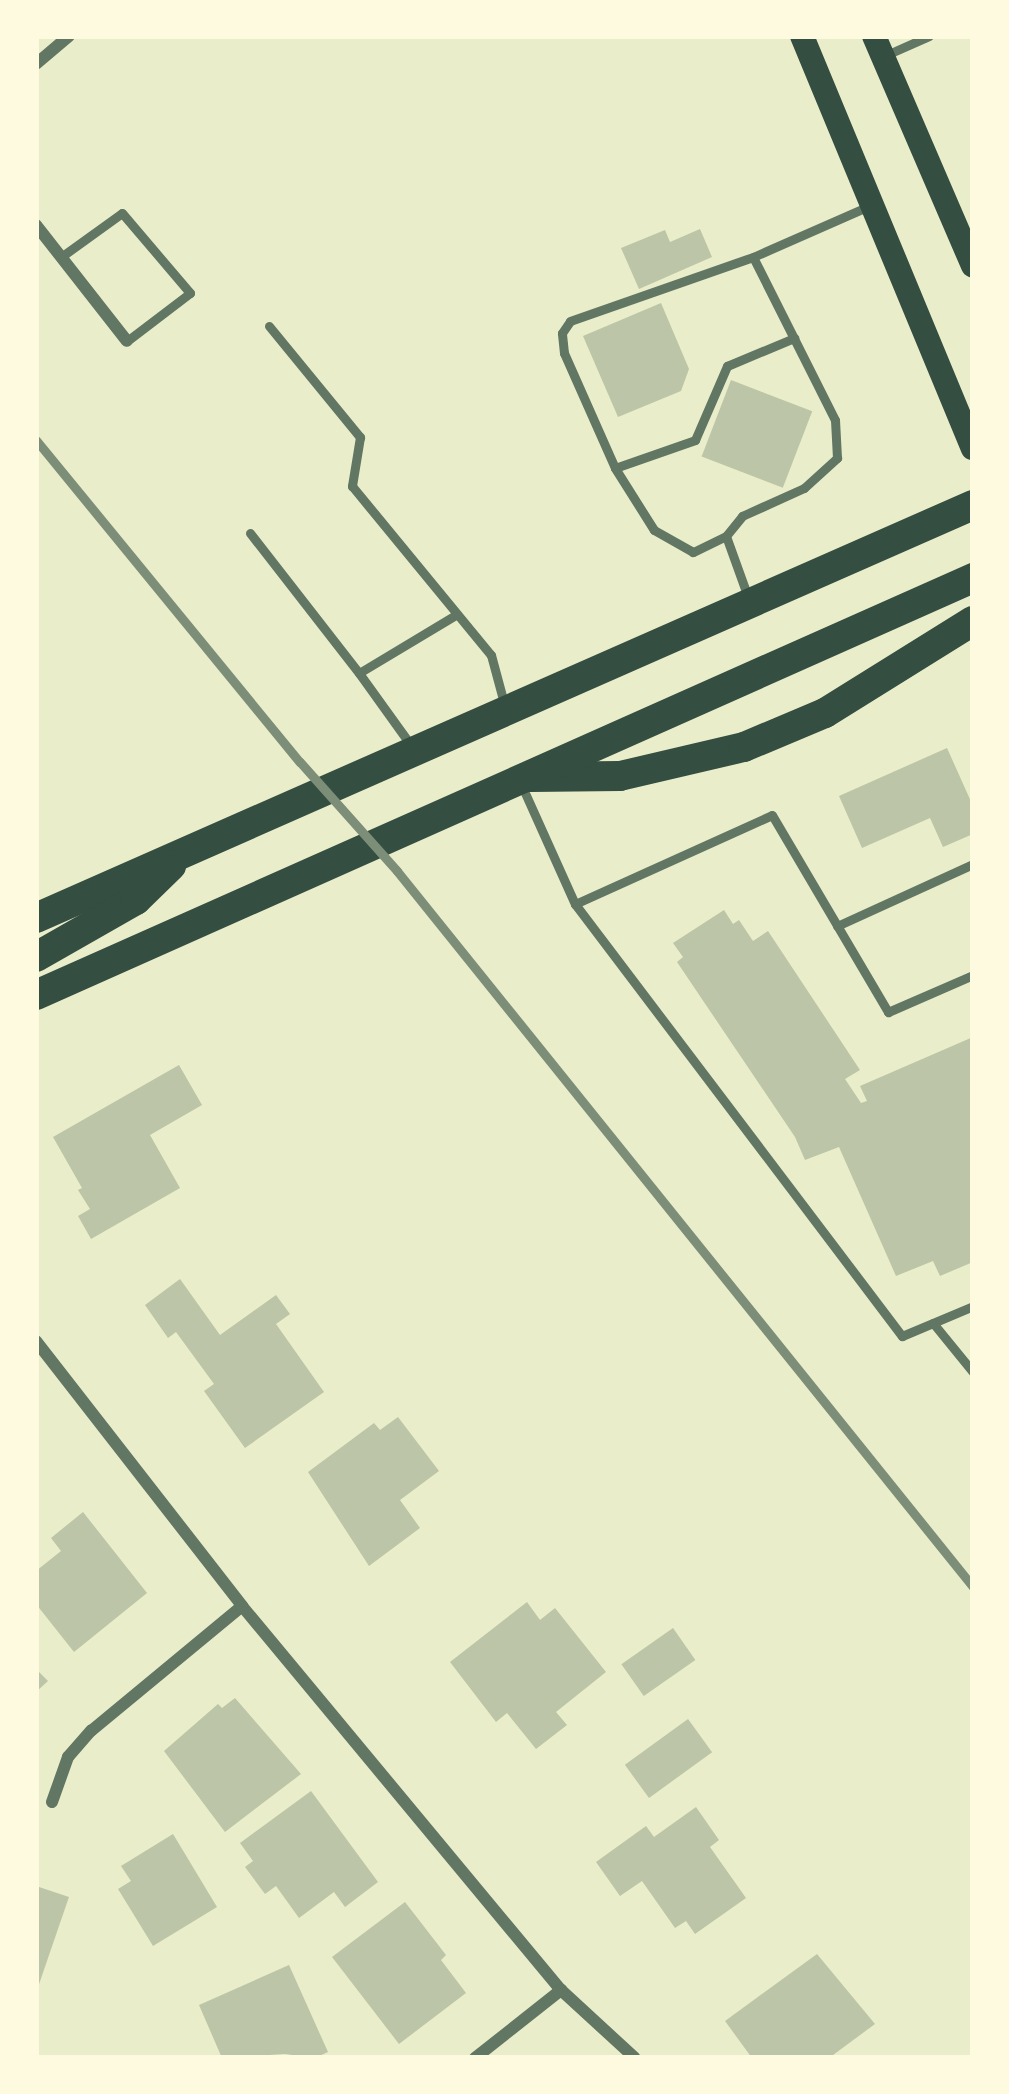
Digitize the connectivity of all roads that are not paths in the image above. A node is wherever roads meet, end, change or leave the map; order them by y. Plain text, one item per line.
1 (69, 36) edge
2 (802, 36) edge
3 (928, 36) edge
4 (878, 46) edge
5 (36, 64) edge
6 (871, 205) junction
7 (36, 225) edge
8 (62, 257) junction
9 (753, 257) junction
10 (973, 266) edge
11 (269, 326) dead end
12 (794, 338) junction
13 (127, 341) joint
14 (973, 448) edge
15 (615, 468) junction
16 (973, 505) edge
17 (250, 533) dead end
18 (726, 536) junction
19 (973, 578) edge
20 (750, 601) junction
21 (454, 616) junction
22 (973, 621) edge
23 (359, 673) junction
24 (505, 707) junction
25 (414, 748) junction
26 (518, 777) junction
27 (189, 850) junction
28 (973, 864) edge
29 (575, 904) junction
30 (36, 918) edge
31 (838, 926) junction
32 (36, 957) edge
33 (973, 975) edge
34 (36, 995) edge
35 (973, 1306) edge
36 (933, 1323) junction
37 (36, 1341) edge
38 (973, 1372) edge
39 (242, 1606) junction
40 (52, 1802) dead end
41 (561, 1990) junction
42 (475, 2058) edge
43 (635, 2058) edge

1 - 5 street
2 - 6 main road
3 - 4 lane
4 - 10 main road
6 - 9 lane
6 - 14 main road
7 - 8 street
8 - 13 street
8 - 13 lane
9 - 12 lane
9 - 15 lane
11 - 21 lane
12 - 15 lane
12 - 18 lane
15 - 18 lane
16 - 20 main road
17 - 23 lane
18 - 20 lane
19 - 26 main road
20 - 24 main road
21 - 23 lane
21 - 24 lane
22 - 26 main road
23 - 25 lane
24 - 25 main road
25 - 27 main road
26 - 29 lane
26 - 34 main road
27 - 30 main road
27 - 32 main road
28 - 31 lane
29 - 31 lane
29 - 36 lane
31 - 33 lane
35 - 36 lane
36 - 38 lane
37 - 39 street
39 - 40 street
39 - 41 street
41 - 42 street
41 - 43 street

